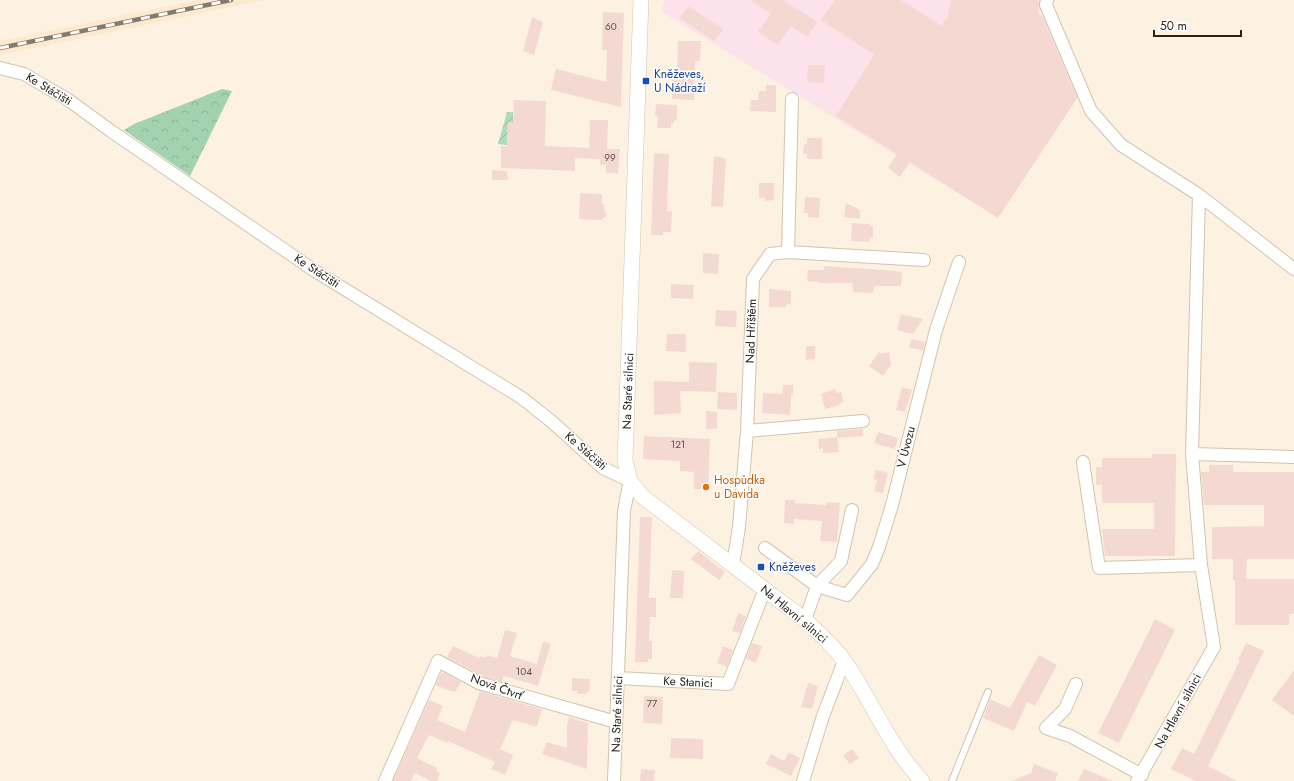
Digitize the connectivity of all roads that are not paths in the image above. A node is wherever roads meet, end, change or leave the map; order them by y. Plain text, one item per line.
1 (641, 0) edge
2 (1047, 0) edge
3 (0, 68) edge
4 (792, 99) dead end
5 (1199, 195) junction
6 (788, 252) junction
7 (924, 260) dead end
8 (959, 262) dead end
9 (1294, 269) edge
10 (863, 421) dead end
11 (747, 431) junction
12 (1192, 454) junction
13 (1294, 457) edge
14 (1083, 462) dead end
15 (630, 481) junction
16 (852, 510) dead end
17 (765, 548) dead end
18 (733, 565) junction
19 (1201, 565) junction
20 (817, 586) junction
21 (765, 589) junction
22 (805, 620) junction
23 (844, 661) junction
24 (618, 678) junction
25 (1076, 684) dead end
26 (988, 692) dead end
27 (616, 722) junction
28 (1140, 778) edge
29 (385, 781) edge
30 (614, 781) edge
31 (803, 781) edge
32 (922, 781) edge
33 (952, 781) edge

1 - 15 street, Na Staré silnici
2 - 5 street
3 - 15 street, Ke Stáčišti
4 - 6 street
5 - 9 street
5 - 12 street
6 - 7 street, Nad Hřištěm
6 - 11 street, Nad Hřištěm
8 - 20 street, V Úvozu
10 - 11 street
11 - 18 street, Nad Hřištěm
12 - 13 street
12 - 19 street
14 - 19 street
15 - 18 street, Na Hlavní silnici
15 - 24 street, Na Staré silnici
16 - 20 street
17 - 20 street
18 - 21 street, Na Hlavní silnici
19 - 28 street, Na Hlavní silnici
20 - 22 street
21 - 22 street, Na Hlavní silnici
21 - 24 street, Ke Stanici
22 - 23 street, Na Hlavní silnici
23 - 31 street
23 - 32 street, Na Hlavní silnici
24 - 27 street, Na Staré silnici
25 - 28 street, Na Hlavní silnici
26 - 33 lane
27 - 29 street, Nová Čtvrť
27 - 30 street, Na Staré silnici

